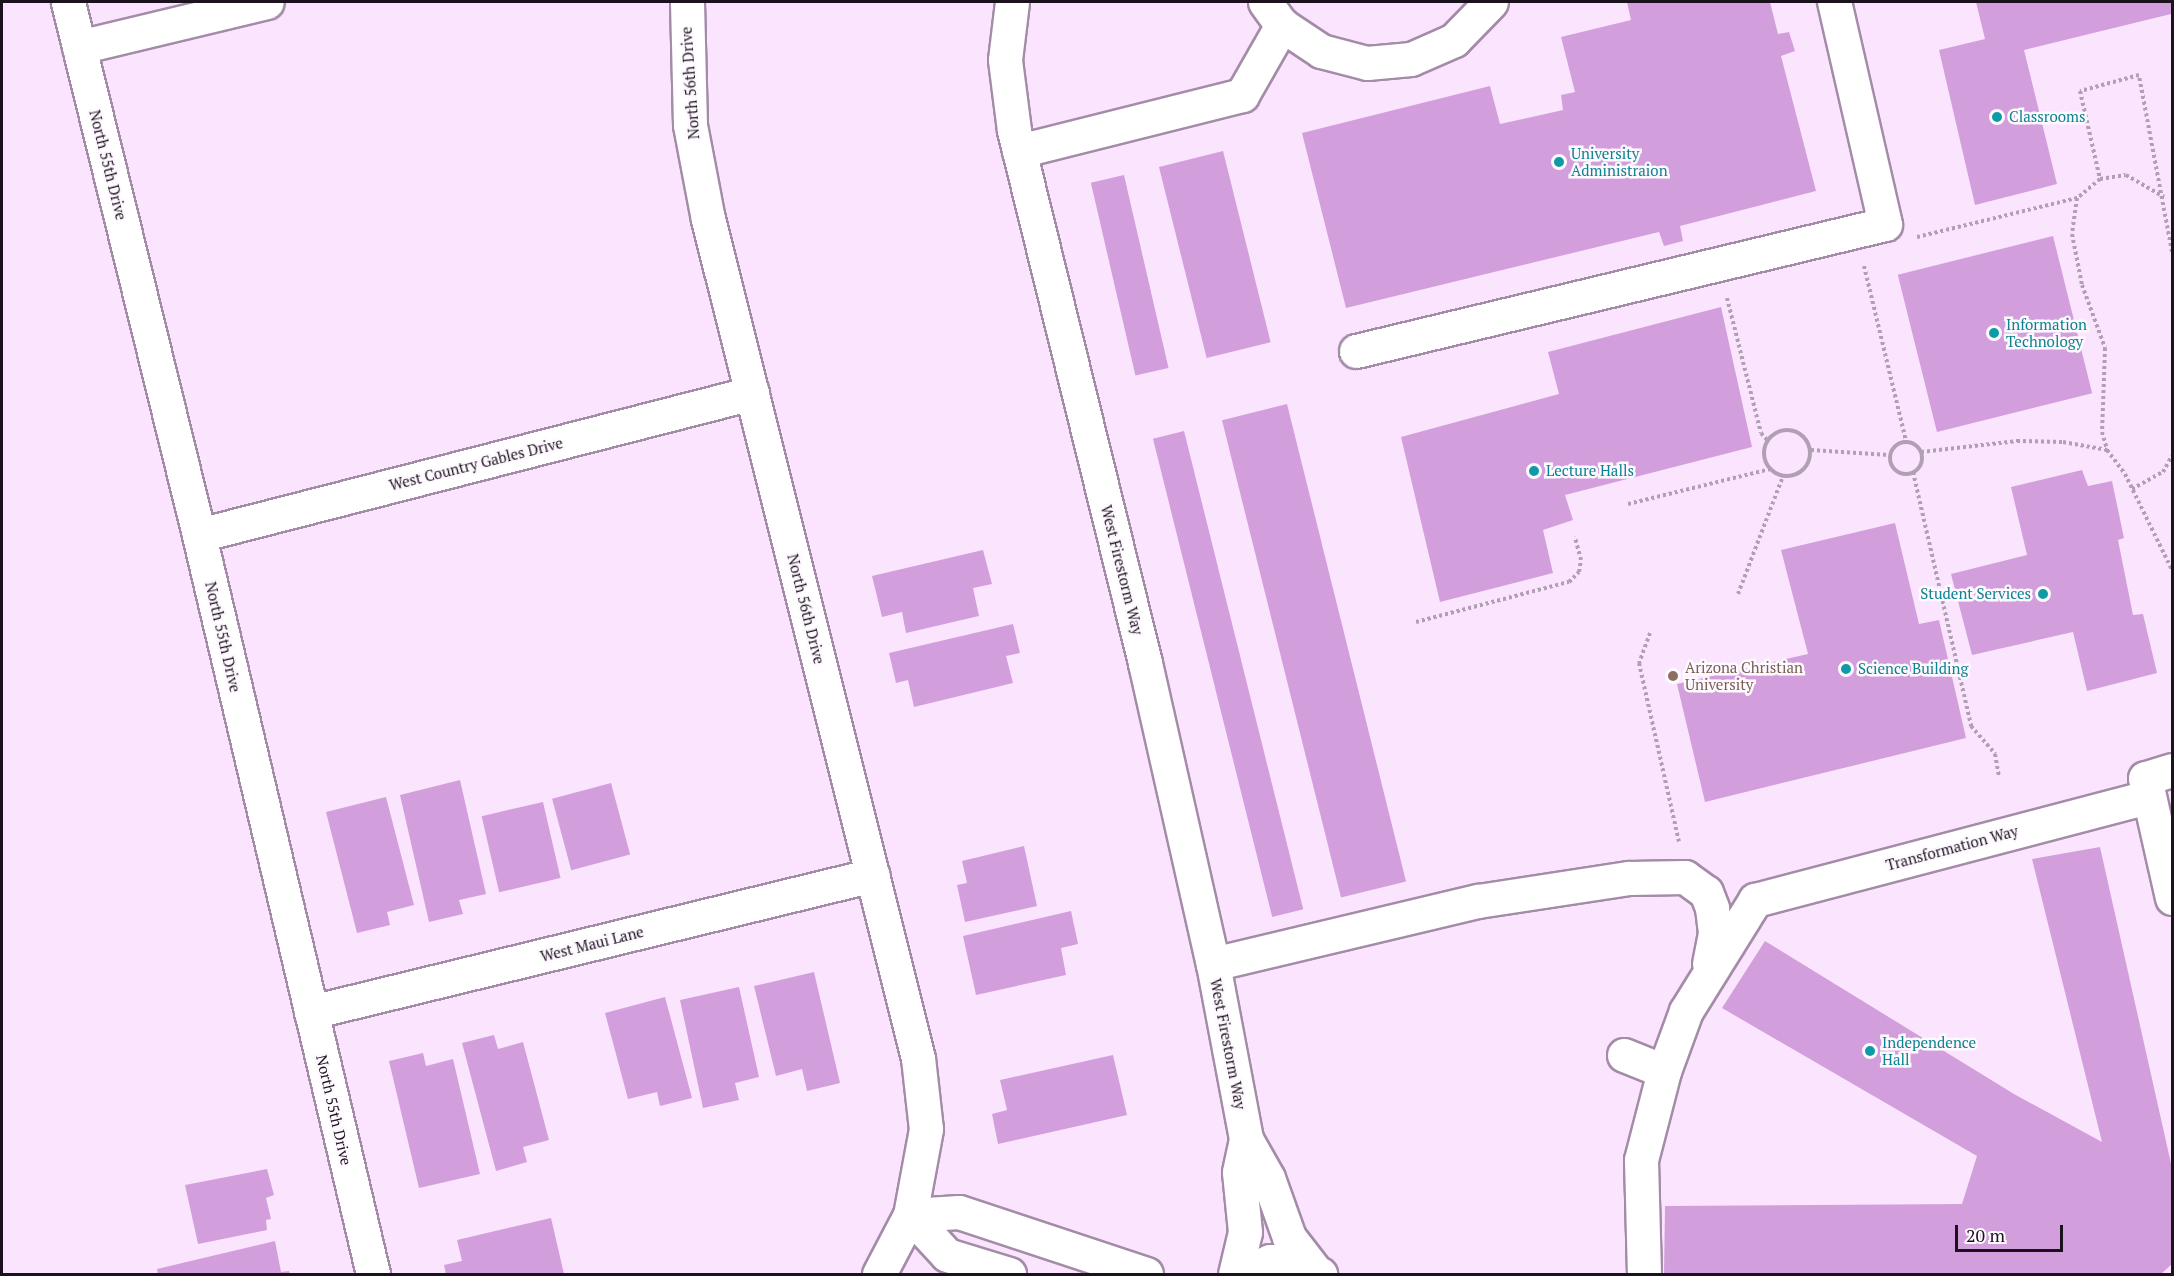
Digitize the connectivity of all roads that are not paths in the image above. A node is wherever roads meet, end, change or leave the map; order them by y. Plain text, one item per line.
1 (68, 2) edge
2 (267, 2) edge
3 (687, 2) edge
4 (1012, 2) edge
5 (1491, 2) edge
6 (1834, 2) edge
7 (1273, 13) edge
8 (79, 47) junction
9 (1019, 151) junction
10 (1356, 351) dead end
11 (752, 393) junction
12 (199, 535) junction
13 (2155, 782) edge
14 (873, 875) junction
15 (1706, 892) junction
16 (2172, 898) edge
17 (1755, 900) junction
18 (1213, 964) junction
19 (1706, 976) junction
20 (311, 1012) junction
21 (1624, 1055) dead end
22 (1664, 1071) junction
23 (1246, 1139) junction
24 (910, 1215) junction
25 (1063, 1261) edge
26 (1318, 1273) edge
27 (373, 1275) edge
28 (879, 1275) edge
29 (1009, 1275) edge
30 (1146, 1275) edge
31 (1235, 1275) edge
32 (1242, 1275) edge
33 (1644, 1275) edge

1 - 8 street, North 55th Drive
2 - 8 street
3 - 11 street, North 56th Drive
4 - 9 street, West Firestorm Way
5 - 7 street
6 - 10 street
7 - 9 street
8 - 12 street, North 55th Drive
9 - 18 street, West Firestorm Way
11 - 12 street, West Country Gables Drive
11 - 14 street, North 56th Drive
12 - 20 street, North 55th Drive
13 - 16 street, Transformation Way
13 - 17 street, Transformation Way
14 - 20 street, West Maui Lane
14 - 24 street, North 56th Drive
15 - 17 street, Transformation Way
15 - 18 street, Transformation Way
15 - 19 street
17 - 19 street
18 - 23 street, West Firestorm Way
19 - 22 street
20 - 27 street, North 55th Drive
21 - 22 street
22 - 33 street
23 - 26 street, West Firestorm Way
23 - 31 street, West Firestorm Way
24 - 25 street
24 - 28 street, North 56th Drive
24 - 29 street
25 - 30 street
26 - 32 street

